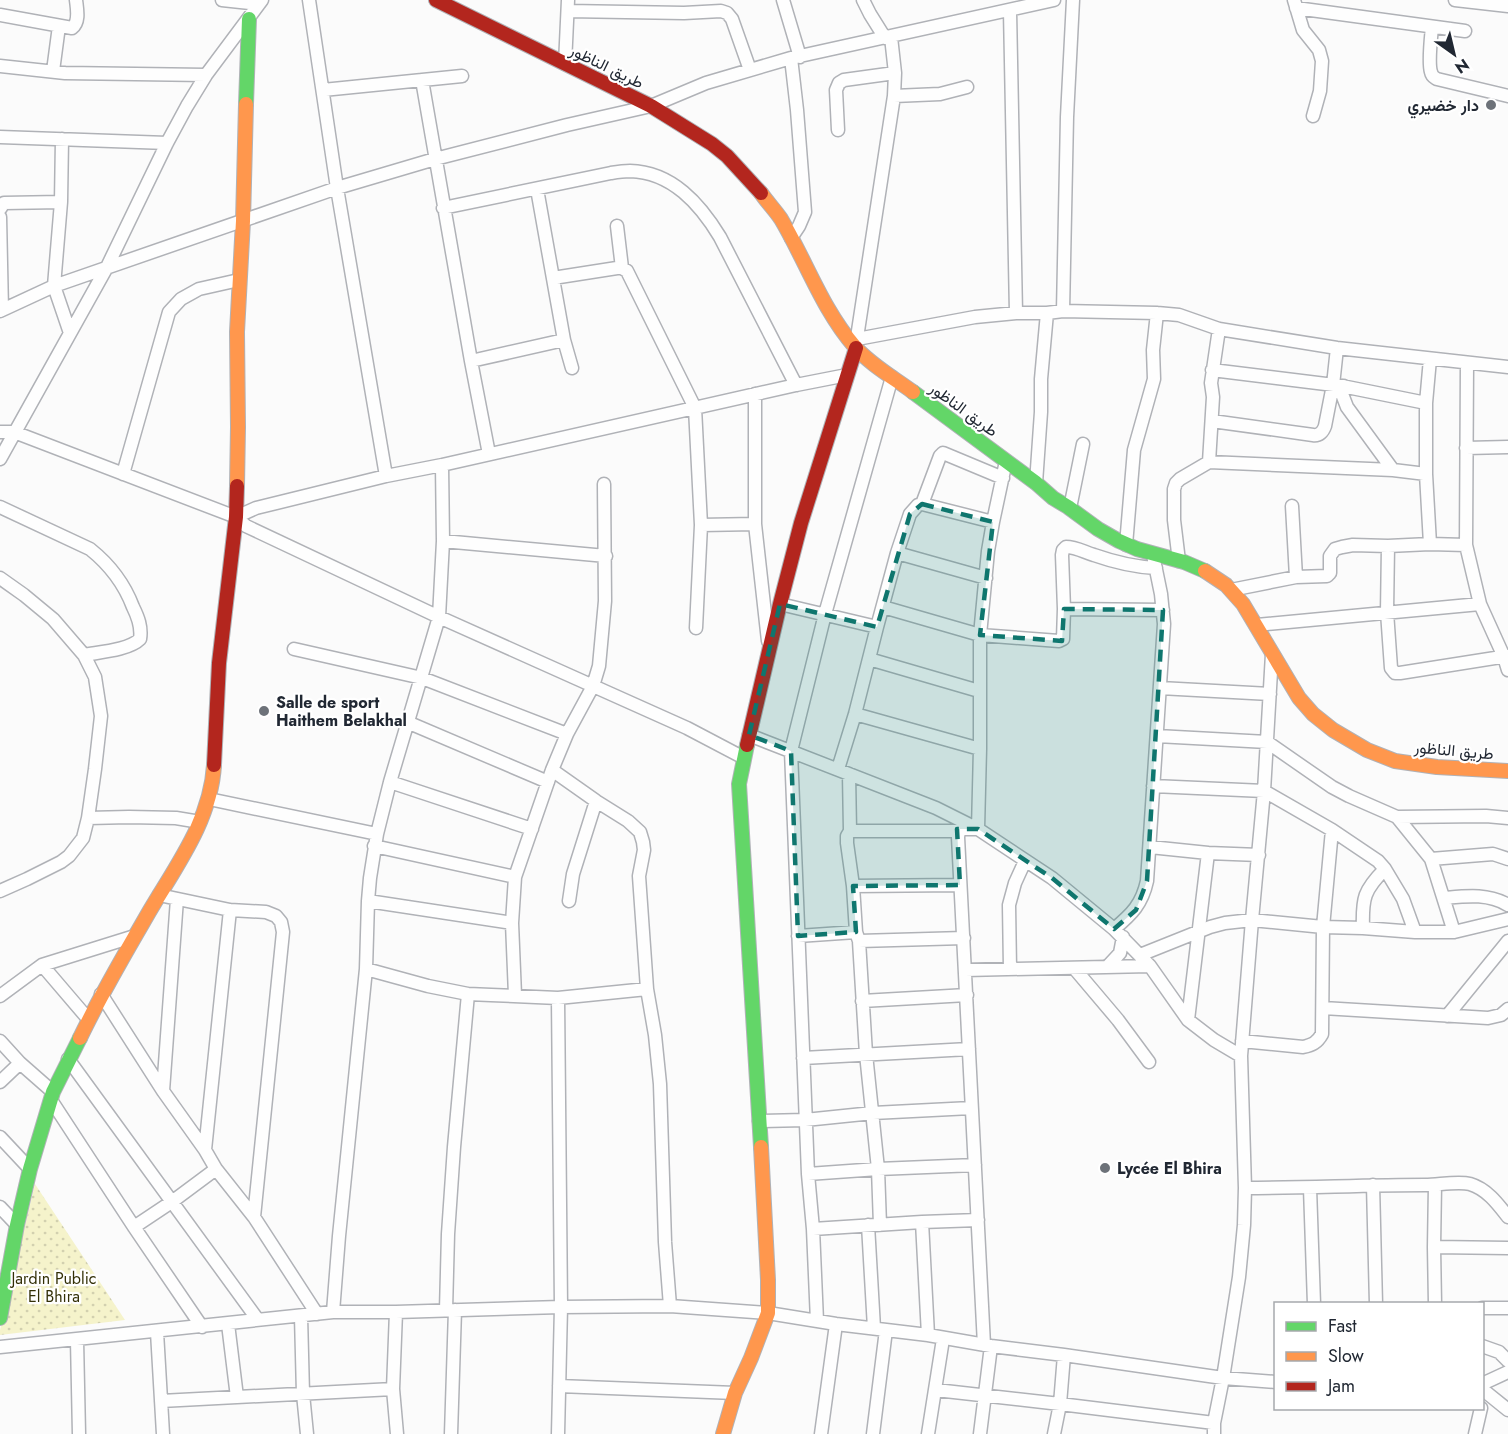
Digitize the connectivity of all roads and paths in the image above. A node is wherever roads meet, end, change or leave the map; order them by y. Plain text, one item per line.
1 (76, 0) edge
2 (222, 0) edge
3 (309, 0) edge
4 (436, 0) edge
5 (783, 0) edge
6 (863, 0) edge
7 (1054, 0) edge
8 (1073, 0) edge
9 (1455, 0) edge
10 (261, 2) edge
11 (1477, 2) edge
12 (1295, 4) edge
13 (568, 6) edge
14 (1508, 6) edge
15 (1010, 11) junction
16 (0, 15) edge
17 (249, 19) junction
18 (59, 26) junction
19 (1432, 27) junction
20 (1465, 31) dead end
21 (888, 37) junction
22 (796, 58) junction
23 (565, 64) junction
24 (0, 66) edge
25 (750, 70) junction
26 (52, 71) junction
27 (895, 73) junction
28 (206, 75) junction
29 (462, 76) dead end
30 (422, 80) junction
31 (968, 87) dead end
32 (323, 90) junction
33 (894, 96) junction
34 (1508, 96) edge
35 (651, 106) junction
36 (1313, 116) dead end
37 (838, 130) dead end
38 (0, 137) edge
39 (62, 139) junction
40 (167, 143) junction
41 (435, 159) junction
42 (337, 188) junction
43 (537, 189) junction
44 (61, 202) junction
45 (443, 208) junction
46 (0, 209) edge
47 (0, 218) edge
48 (243, 221) junction
49 (617, 226) dead end
50 (791, 238) junction
51 (107, 267) junction
52 (622, 268) junction
53 (553, 278) junction
54 (239, 280) junction
55 (54, 286) junction
56 (1, 311) edge
57 (1063, 311) junction
58 (1047, 313) junction
59 (1157, 313) junction
60 (1016, 314) junction
61 (1219, 329) junction
62 (70, 333) junction
63 (564, 340) junction
64 (857, 343) junction
65 (1337, 348) junction
66 (1430, 359) junction
67 (471, 361) junction
68 (1467, 363) junction
69 (1508, 367) edge
70 (572, 368) dead end
71 (1212, 370) junction
72 (847, 375) junction
73 (892, 377) junction
74 (796, 385) junction
75 (1338, 385) junction
76 (755, 394) junction
77 (1426, 403) junction
78 (695, 408) junction
79 (1212, 421) junction
80 (0, 432) edge
81 (14, 432) junction
82 (1083, 444) dead end
83 (1508, 447) edge
84 (1466, 448) junction
85 (489, 454) junction
86 (0, 459) edge
87 (1006, 461) junction
88 (1209, 462) junction
89 (442, 465) junction
90 (1393, 470) junction
91 (123, 474) junction
92 (1426, 474) junction
93 (386, 476) junction
94 (1003, 478) junction
95 (1036, 483) junction
96 (604, 484) dead end
97 (922, 504) junction
98 (1292, 506) dead end
99 (0, 507) edge
100 (1070, 508) junction
101 (236, 517) junction
102 (993, 522) junction
103 (755, 524) junction
104 (701, 525) junction
105 (443, 541) junction
106 (1430, 544) junction
107 (1466, 544) junction
108 (1126, 545) junction
109 (1388, 546) junction
110 (897, 553) junction
111 (606, 556) junction
112 (1179, 561) junction
113 (1154, 562) junction
114 (1296, 577) junction
115 (0, 578) edge
116 (986, 578) junction
117 (1231, 590) junction
118 (780, 604) junction
119 (1480, 604) junction
120 (883, 607) junction
121 (1064, 609) junction
122 (1163, 610) junction
123 (1387, 612) junction
124 (825, 614) junction
125 (439, 617) junction
126 (1257, 625) junction
127 (877, 627) junction
128 (696, 628) dead end
129 (980, 636) junction
130 (294, 649) dead end
131 (769, 653) junction
132 (1272, 654) junction
133 (84, 655) junction
134 (1506, 656) edge
135 (869, 659) junction
136 (1508, 670) edge
137 (422, 678) junction
138 (592, 686) junction
139 (1160, 688) junction
140 (979, 691) junction
141 (1270, 694) junction
142 (855, 714) junction
143 (407, 722) junction
144 (567, 734) junction
145 (749, 735) junction
146 (1157, 736) junction
147 (1268, 742) junction
148 (980, 749) junction
149 (791, 751) junction
150 (744, 758) junction
151 (1508, 771) edge
152 (844, 772) junction
153 (550, 776) junction
154 (390, 782) junction
155 (1153, 786) junction
156 (1264, 791) junction
157 (208, 799) junction
158 (596, 801) junction
159 (1397, 817) junction
160 (88, 818) junction
161 (1508, 818) edge
162 (200, 822) junction
163 (532, 829) junction
164 (978, 829) junction
165 (1332, 830) junction
166 (850, 831) junction
167 (959, 831) junction
168 (376, 840) junction
169 (1150, 848) junction
170 (1208, 853) junction
171 (1259, 855) junction
172 (1431, 859) junction
173 (1508, 859) edge
174 (1025, 861) junction
175 (1385, 869) junction
176 (516, 877) junction
177 (853, 885) junction
178 (960, 885) junction
179 (0, 891) edge
180 (159, 895) junction
181 (1444, 898) junction
182 (177, 899) junction
183 (368, 901) junction
184 (569, 902) dead end
185 (1508, 905) edge
186 (230, 910) junction
187 (1508, 919) edge
188 (1252, 920) junction
189 (512, 923) junction
190 (1323, 927) junction
191 (1363, 928) junction
192 (1415, 932) junction
193 (1454, 932) junction
194 (1119, 933) junction
195 (1198, 933) junction
196 (135, 936) junction
197 (798, 936) junction
198 (857, 937) junction
199 (964, 938) junction
200 (1508, 941) edge
201 (1140, 956) junction
202 (42, 965) junction
203 (1150, 966) junction
204 (1107, 967) junction
205 (1074, 968) junction
206 (366, 969) junction
207 (1010, 969) junction
208 (965, 970) junction
209 (647, 989) junction
210 (101, 994) junction
211 (468, 994) junction
212 (515, 995) junction
213 (967, 995) junction
214 (0, 996) edge
215 (558, 998) junction
216 (862, 1001) junction
217 (1323, 1008) junction
218 (1508, 1009) edge
219 (1447, 1016) junction
220 (89, 1020) junction
221 (1188, 1020) junction
222 (0, 1041) edge
223 (1242, 1041) junction
224 (969, 1049) junction
225 (866, 1054) junction
226 (1241, 1056) junction
227 (803, 1058) junction
228 (68, 1059) junction
229 (1149, 1062) dead end
230 (20, 1063) junction
231 (0, 1082) edge
232 (163, 1091) junction
233 (52, 1096) junction
234 (971, 1108) junction
235 (873, 1113) junction
236 (805, 1120) junction
237 (759, 1121) junction
238 (0, 1137) edge
239 (205, 1150) junction
240 (975, 1165) junction
241 (30, 1169) junction
242 (216, 1169) junction
243 (878, 1169) junction
244 (808, 1174) junction
245 (1373, 1185) junction
246 (1435, 1185) junction
247 (1245, 1188) junction
248 (1310, 1188) junction
249 (173, 1201) junction
250 (0, 1207) edge
251 (254, 1217) junction
252 (1508, 1217) edge
253 (978, 1220) junction
254 (922, 1222) junction
255 (17, 1225) junction
256 (874, 1225) junction
257 (134, 1227) junction
258 (813, 1229) junction
259 (1434, 1247) junction
260 (1508, 1248) edge
261 (3, 1281) edge
262 (1314, 1302) edge
263 (1376, 1302) edge
264 (1436, 1302) edge
265 (670, 1306) junction
266 (561, 1307) junction
267 (1484, 1308) edge
268 (1508, 1308) edge
269 (451, 1310) junction
270 (333, 1312) junction
271 (396, 1312) junction
272 (768, 1312) junction
273 (317, 1314) junction
274 (302, 1316) junction
275 (0, 1318) edge
276 (258, 1320) junction
277 (817, 1321) junction
278 (228, 1324) junction
279 (836, 1324) junction
280 (202, 1327) junction
281 (880, 1329) junction
282 (157, 1332) junction
283 (928, 1335) junction
284 (943, 1338) junction
285 (77, 1340) junction
286 (987, 1345) junction
287 (0, 1347) edge
288 (1484, 1347) edge
289 (1064, 1355) junction
290 (1508, 1361) edge
291 (1508, 1372) edge
292 (1223, 1378) junction
293 (1274, 1382) edge
294 (559, 1386) junction
295 (393, 1389) junction
296 (936, 1390) junction
297 (1484, 1390) edge
298 (1484, 1392) edge
299 (735, 1393) junction
300 (303, 1394) junction
301 (985, 1395) junction
302 (237, 1397) junction
303 (161, 1401) junction
304 (1060, 1404) junction
305 (1481, 1410) edge
306 (1508, 1410) edge
307 (1214, 1428) edge
308 (79, 1434) edge
309 (163, 1434) edge
310 (307, 1434) edge
311 (397, 1434) edge
312 (451, 1434) edge
313 (558, 1434) edge
314 (723, 1434) edge
315 (821, 1434) edge
316 (873, 1434) edge
317 (928, 1434) edge
318 (980, 1434) edge
319 (1054, 1434) edge
320 (1475, 1434) edge

1 - 18 street
2 - 10 street
3 - 32 street
4 - 23 street, طريق الناظور
5 - 22 street
6 - 21 street
7 - 15 street
8 - 57 street
9 - 11 street
10 - 17 street
11 - 14 street
12 - 19 street
12 - 36 street
13 - 23 street
13 - 25 street
15 - 21 street
15 - 60 street
16 - 18 street
17 - 28 street
17 - 48 street
18 - 26 street
19 - 20 street
19 - 34 street
21 - 22 street
21 - 27 street
22 - 25 street
22 - 50 street
23 - 35 street, طريق الناظور
24 - 26 street
25 - 35 street
26 - 28 street
27 - 33 street
27 - 37 street
28 - 40 street
29 - 30 street
30 - 32 street
30 - 41 street
31 - 33 street
32 - 42 street
33 - 64 street
35 - 41 street
35 - 50 street, طريق الناظور
38 - 39 street
39 - 40 street
39 - 44 street
40 - 51 street
41 - 42 street
41 - 45 street
42 - 48 street
42 - 93 street
43 - 45 street
43 - 53 street
43 - 74 street
44 - 46 street
44 - 55 street
45 - 67 street
47 - 56 street
48 - 51 street
48 - 54 street
49 - 52 street
50 - 64 street, طريق الناظور
51 - 55 street
51 - 62 street
52 - 53 street
52 - 78 street
53 - 63 street
54 - 91 street
54 - 101 street
55 - 56 street
55 - 62 street
57 - 58 street
57 - 59 street
58 - 60 street
58 - 95 street
59 - 61 street
59 - 108 street
60 - 64 street
61 - 65 street
61 - 71 street
62 - 81 street
63 - 67 street
63 - 70 street
64 - 72 street
64 - 73 street, طريق الناظور
65 - 66 street
65 - 75 street
66 - 68 street
66 - 77 street
67 - 85 street
68 - 69 street
68 - 84 street
71 - 75 street
71 - 79 street
72 - 74 street
72 - 118 street
73 - 87 street, طريق الناظور
73 - 124 street
74 - 76 street
75 - 77 street
75 - 79 street
75 - 90 street
76 - 78 street
76 - 103 street
77 - 92 street
78 - 85 street
78 - 104 street
79 - 88 street
80 - 81 street
81 - 86 street
81 - 91 street
82 - 100 street
83 - 84 street
84 - 107 street
85 - 89 street
87 - 94 street
87 - 95 street, طريق الناظور
88 - 90 street
88 - 112 street
89 - 93 street
89 - 105 street
90 - 92 street
91 - 101 street
92 - 106 street
93 - 101 street
94 - 97 street
94 - 102 street
95 - 100 street, طريق الناظور
96 - 111 street
97 - 102 street
97 - 110 street
98 - 114 street
99 - 133 street
100 - 108 street, طريق الناظور
101 - 125 street
101 - 157 street
102 - 116 street
103 - 104 street
103 - 131 street
104 - 128 street
105 - 111 street
105 - 125 street
106 - 107 street
106 - 109 street
107 - 119 street
108 - 113 street, طريق الناظور
109 - 114 street
109 - 123 street
110 - 116 street
110 - 120 street
111 - 138 street
112 - 113 street, طريق الناظور
112 - 117 street, طريق الناظور
113 - 121 street
113 - 122 street
114 - 117 street
115 - 133 street
116 - 129 street
117 - 126 street, طريق الناظور
118 - 124 street
118 - 131 street
119 - 123 street
119 - 134 street
120 - 127 street
120 - 129 street
121 - 122 street
121 - 129 street
122 - 139 street
123 - 126 street
123 - 134 street
124 - 127 street
124 - 149 street
125 - 137 street
125 - 138 street
126 - 132 street, طريق الناظور
127 - 135 street
129 - 140 street
130 - 137 street
131 - 145 street
132 - 141 street
132 - 151 street, طريق الناظور
133 - 160 street
134 - 136 street
135 - 140 street
135 - 142 street
137 - 143 street
137 - 144 street
138 - 144 street
138 - 150 street
139 - 141 street
139 - 146 street
140 - 148 street
141 - 147 street
142 - 148 street
142 - 152 street
143 - 153 street
143 - 154 street
144 - 153 street
145 - 149 street
145 - 150 street
146 - 147 street
146 - 155 street
147 - 156 street
147 - 159 street
148 - 164 street
149 - 152 street
149 - 197 street
150 - 237 street
152 - 164 street
152 - 166 street
153 - 158 street
153 - 163 street
154 - 163 street
154 - 168 street
155 - 156 street
155 - 169 street
156 - 165 street
156 - 171 street
157 - 162 street
157 - 168 street
158 - 184 street
158 - 209 street
159 - 161 street
159 - 172 street
160 - 162 street
160 - 179 street
162 - 180 street
163 - 176 street
164 - 167 street
164 - 174 street
165 - 175 street
165 - 190 street
166 - 167 street
166 - 177 street
167 - 178 street
168 - 176 street
168 - 183 street
169 - 170 street
169 - 194 street
170 - 171 street
170 - 195 street
171 - 188 street
172 - 173 street
172 - 181 street
174 - 194 street
174 - 207 street
175 - 191 street
175 - 192 street
176 - 189 street
177 - 178 street
177 - 198 street
178 - 199 street
180 - 182 street
180 - 196 street
181 - 185 street
181 - 193 street
182 - 186 street
182 - 232 street
183 - 189 street
183 - 206 street
186 - 239 street
186 - 251 street
187 - 193 street
188 - 190 street
188 - 195 street
188 - 223 street
189 - 212 street
190 - 191 street
190 - 217 street
191 - 192 street
192 - 193 street
194 - 201 street
194 - 204 street
195 - 201 street
195 - 221 street
196 - 202 street
196 - 210 street
197 - 198 street
197 - 227 street
198 - 199 street
198 - 216 street
199 - 208 street
200 - 219 street
201 - 203 street
202 - 214 street
202 - 220 street
203 - 204 street
203 - 221 street
204 - 205 street
205 - 207 street
205 - 229 street
206 - 211 street
206 - 270 street
207 - 208 street
208 - 213 street
209 - 215 street
209 - 265 street
210 - 220 street
210 - 232 street
211 - 212 street
211 - 269 street
212 - 215 street
213 - 216 street
213 - 224 street
215 - 266 street
216 - 225 street
217 - 219 street
217 - 223 street
218 - 219 street
220 - 228 street
221 - 226 street
222 - 230 street
223 - 226 street
224 - 225 street
224 - 234 street
225 - 227 street
225 - 235 street
226 - 247 street
227 - 236 street
228 - 233 street
228 - 249 street
230 - 231 street
230 - 233 street
232 - 239 street
233 - 241 street
233 - 257 street
234 - 235 street
234 - 240 street
235 - 236 street
235 - 243 street
236 - 237 street
236 - 244 street
237 - 272 street
238 - 241 street
239 - 242 street
240 - 243 street
240 - 253 street
241 - 255 street
242 - 249 street
242 - 251 street
243 - 244 street
243 - 256 street
244 - 258 street
245 - 246 street
245 - 248 street
245 - 263 street
246 - 252 street
246 - 259 street
247 - 248 street
247 - 292 street
248 - 262 street
249 - 257 street
249 - 276 street
250 - 255 street
251 - 273 street
253 - 254 street
253 - 286 street
254 - 256 street
254 - 283 street
255 - 261 street
256 - 258 street
256 - 281 street
257 - 280 street
258 - 277 street
259 - 260 street
259 - 264 street
261 - 275 street
265 - 266 street
265 - 272 street
266 - 269 street
266 - 294 street
267 - 268 street
269 - 271 street
269 - 312 street
270 - 271 street
270 - 273 street
271 - 295 street
272 - 277 street
272 - 299 street
273 - 274 street
274 - 276 street
274 - 300 street
276 - 278 street
277 - 279 street
278 - 280 street
278 - 302 street
279 - 281 street
279 - 315 street
280 - 282 street
281 - 283 street
281 - 316 street
282 - 285 street
282 - 303 street
283 - 284 street
284 - 286 street
284 - 296 street
285 - 287 street
285 - 308 street
286 - 289 street
286 - 301 street
288 - 290 street
289 - 292 street
289 - 304 street
291 - 297 street
292 - 293 street
292 - 307 street
294 - 299 street
294 - 313 street
295 - 300 street
295 - 311 street
296 - 301 street
296 - 317 street
298 - 306 street
299 - 314 street
300 - 302 street
300 - 310 street
301 - 304 street
301 - 318 street
302 - 303 street
303 - 309 street
304 - 307 street
304 - 319 street
305 - 320 street

